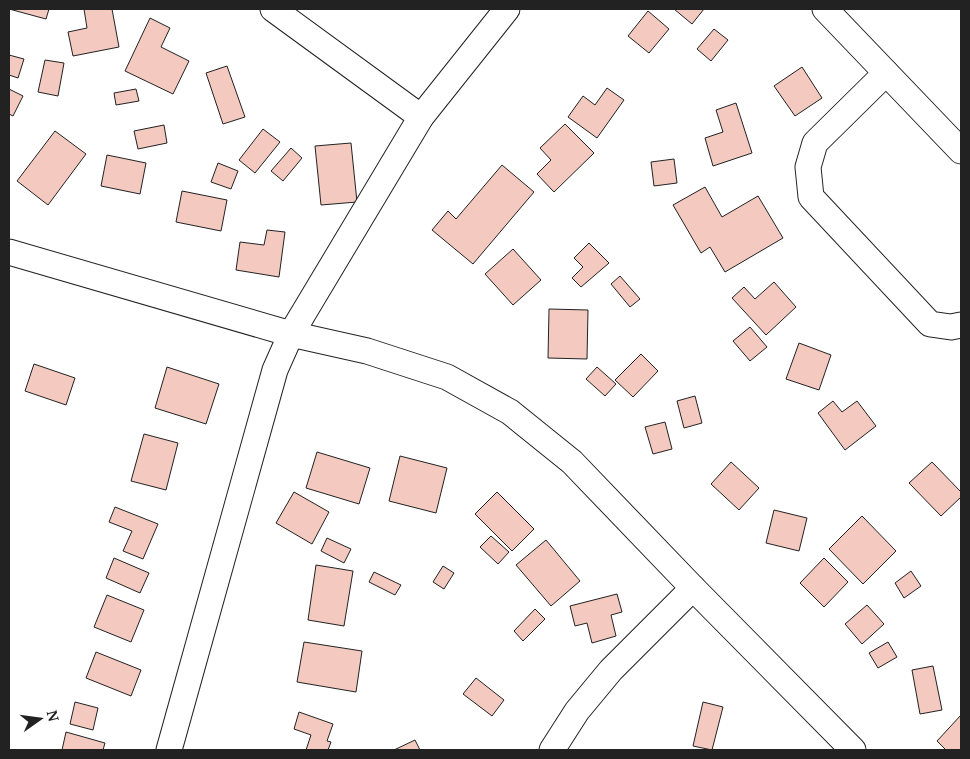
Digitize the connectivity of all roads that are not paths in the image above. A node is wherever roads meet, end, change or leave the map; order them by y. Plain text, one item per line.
1 (273, 9) edge
2 (507, 9) edge
3 (825, 9) edge
4 (886, 73) junction
5 (421, 117) junction
6 (961, 151) edge
7 (9, 252) edge
8 (961, 324) edge
9 (291, 334) junction
10 (693, 588) junction
11 (168, 750) edge
12 (552, 750) edge
13 (853, 750) edge

1 - 5 street
2 - 5 street
3 - 4 street
4 - 6 street
4 - 8 street
5 - 9 street
7 - 9 street
9 - 10 street
9 - 11 street
10 - 12 street
10 - 13 street

